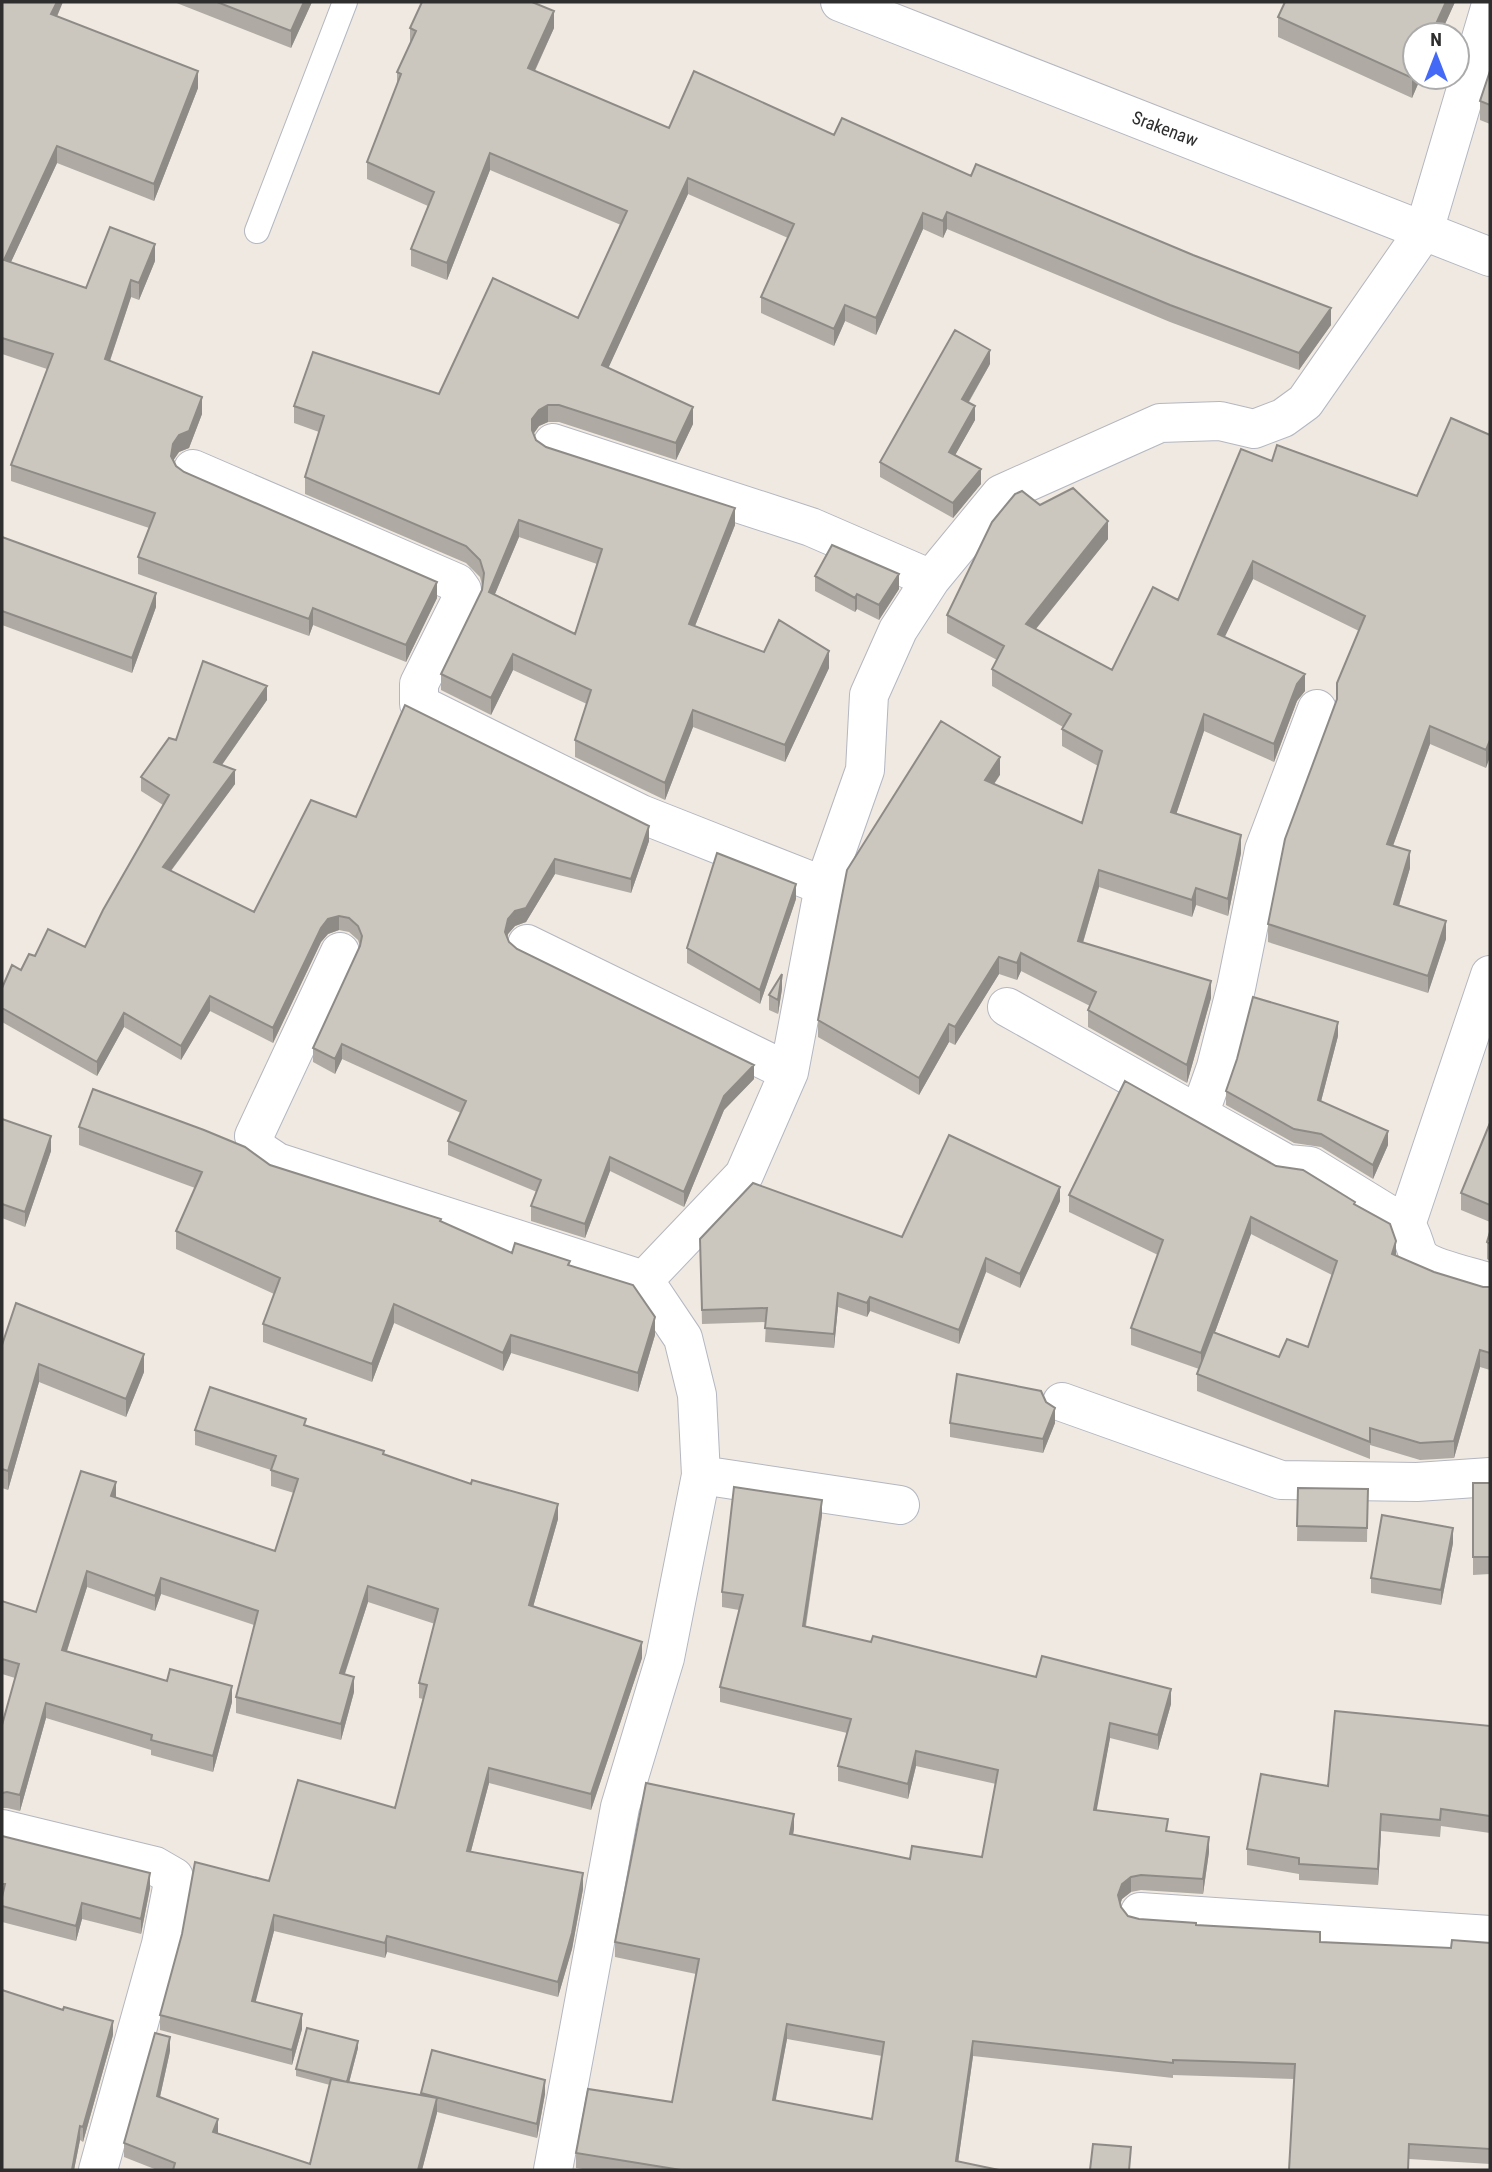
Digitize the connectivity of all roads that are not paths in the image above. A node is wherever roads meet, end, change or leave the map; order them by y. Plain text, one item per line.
1 (345, 2) edge
2 (840, 2) edge
3 (1490, 8) edge
4 (257, 231) dead end
5 (1424, 231) junction
6 (1490, 257) edge
7 (553, 443) dead end
8 (193, 469) dead end
9 (931, 579) junction
10 (1317, 709) dead end
11 (824, 886) junction
12 (527, 944) dead end
13 (340, 952) dead end
14 (1490, 975) edge
15 (1007, 1007) dead end
16 (789, 1072) junction
17 (1199, 1115) junction
18 (1406, 1225) junction
19 (644, 1280) junction
20 (1490, 1283) edge
21 (1062, 1402) dead end
22 (701, 1475) junction
23 (1490, 1477) edge
24 (900, 1505) dead end
25 (2, 1829) edge
26 (1140, 1912) dead end
27 (1490, 1935) edge
28 (98, 2170) edge
29 (553, 2170) edge

1 - 4 lane
2 - 5 street, Srakenaw
3 - 5 street
5 - 6 street, Srakenaw
5 - 9 street
7 - 9 street
8 - 11 street
9 - 11 street
10 - 17 street
11 - 16 street
12 - 16 street
13 - 19 street
14 - 18 street
15 - 17 street
16 - 19 street
17 - 18 street
18 - 20 street
19 - 22 street
21 - 23 street
22 - 24 street
22 - 29 street
25 - 28 street
26 - 27 street

